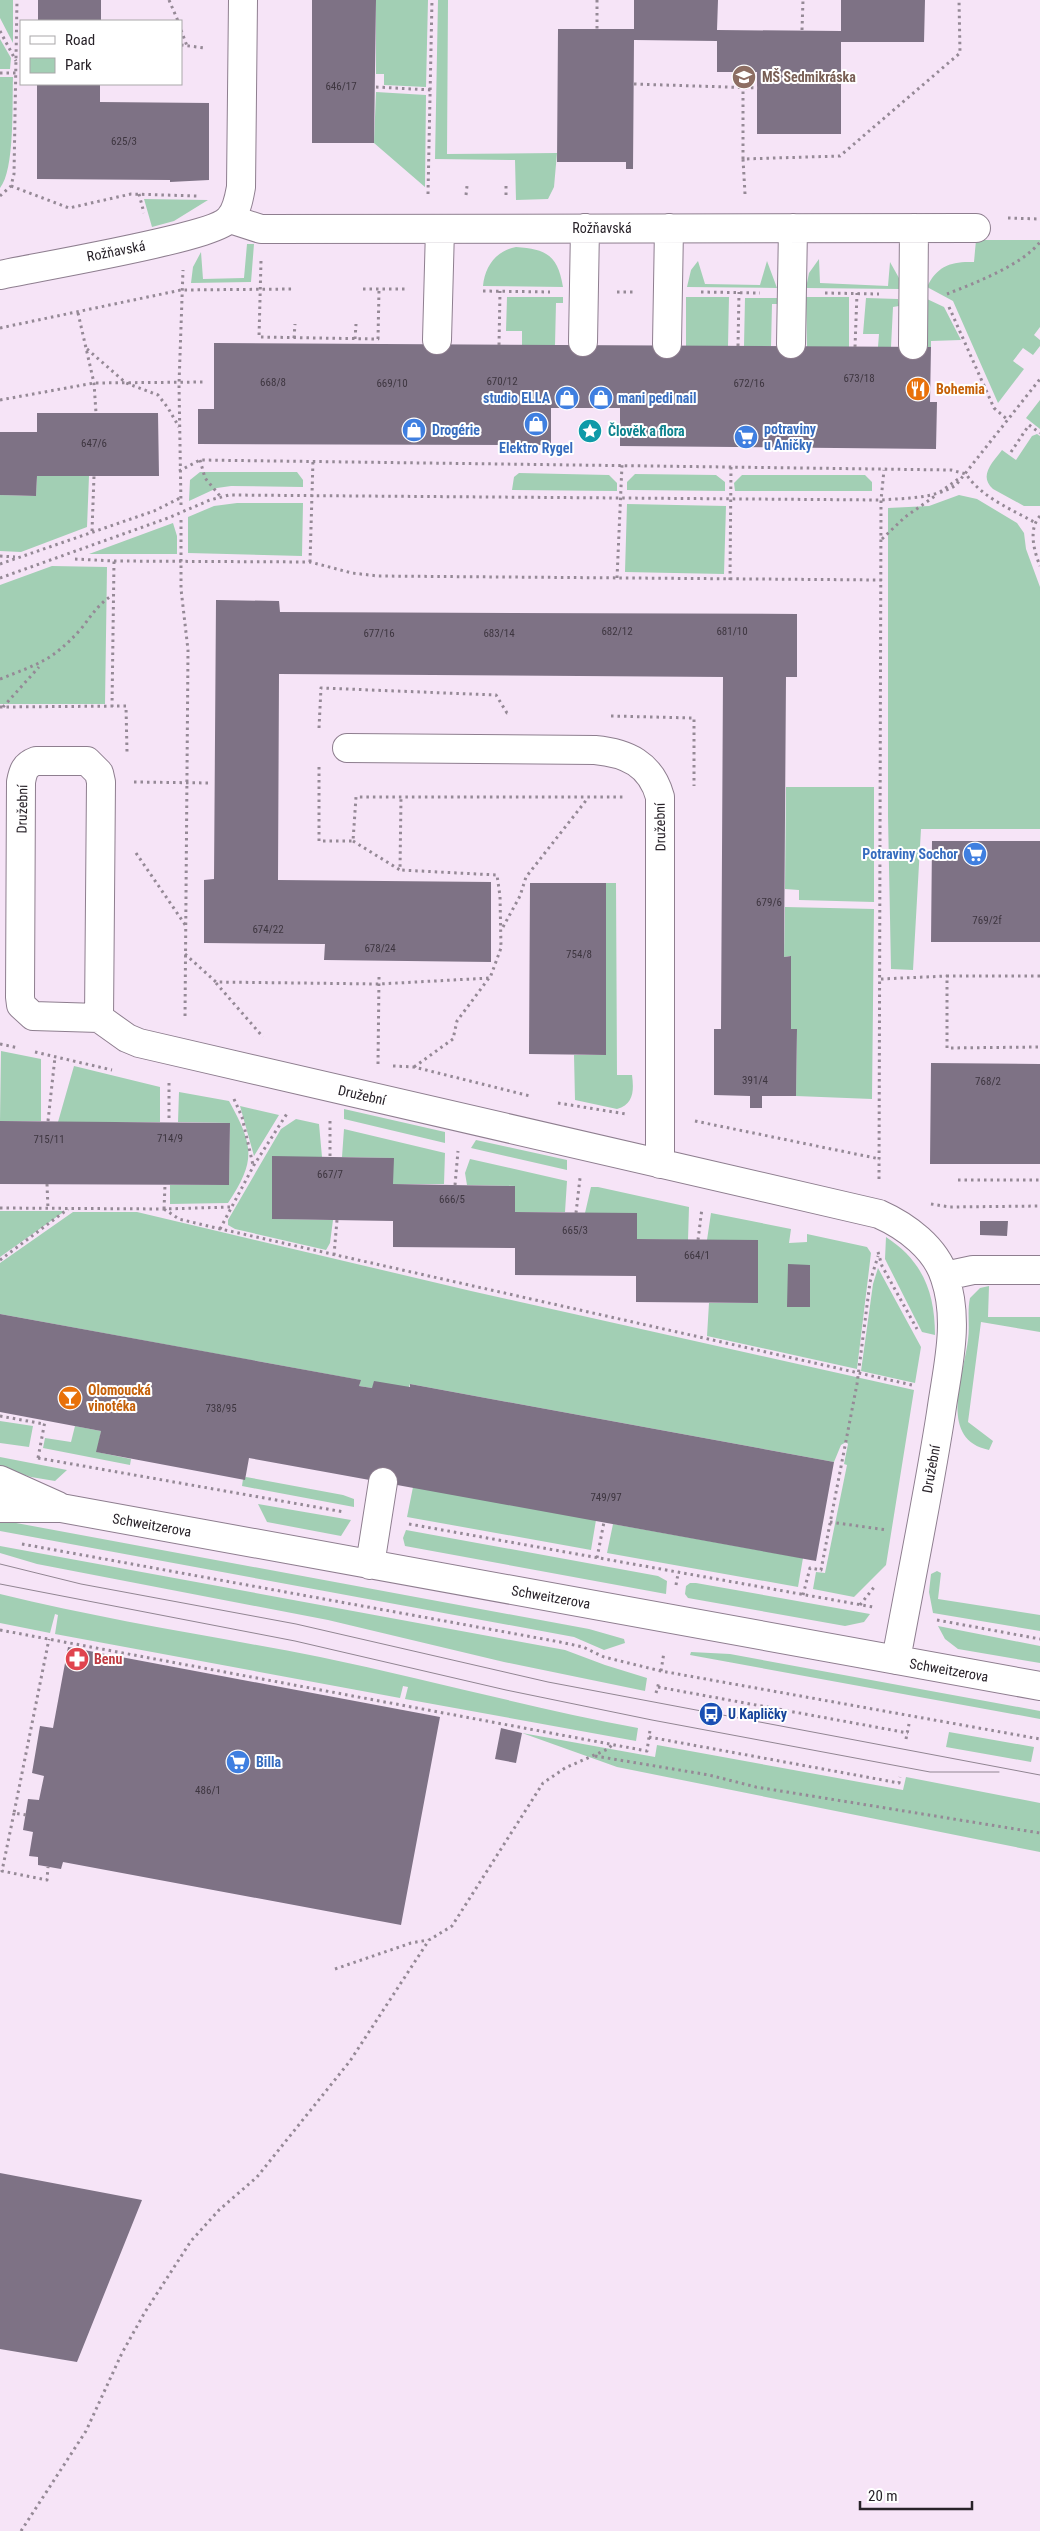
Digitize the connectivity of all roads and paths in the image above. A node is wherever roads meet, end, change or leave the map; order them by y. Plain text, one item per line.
1 (17, 0) edge
2 (169, 0) edge
3 (243, 0) edge
4 (432, 0) edge
5 (597, 0) edge
6 (803, 0) edge
7 (959, 0) edge
8 (178, 20) edge
9 (597, 29) dead end
10 (802, 30) dead end
11 (0, 31) edge
12 (182, 33) edge
13 (19, 43) edge
14 (182, 46) edge
15 (187, 46) junction
16 (205, 48) dead end
17 (16, 62) junction
18 (0, 73) edge
19 (17, 73) junction
20 (634, 84) dead end
21 (376, 87) dead end
22 (743, 87) junction
23 (758, 88) dead end
24 (430, 90) junction
25 (742, 159) junction
26 (11, 186) junction
27 (745, 189) dead end
28 (0, 196) edge
29 (202, 196) dead end
30 (230, 219) junction
31 (585, 228) junction
32 (669, 228) junction
33 (793, 228) junction
34 (914, 228) junction
35 (976, 228) dead end
36 (434, 229) junction
37 (182, 238) junction
38 (1040, 242) edge
39 (261, 254) dead end
40 (0, 274) edge
41 (260, 288) junction
42 (292, 289) dead end
43 (363, 289) dead end
44 (181, 290) junction
45 (379, 290) junction
46 (410, 290) dead end
47 (483, 291) dead end
48 (500, 291) junction
49 (554, 292) dead end
50 (611, 292) dead end
51 (641, 292) dead end
52 (696, 292) dead end
53 (739, 292) junction
54 (768, 293) dead end
55 (823, 293) dead end
56 (944, 295) dead end
57 (943, 302) dead end
58 (78, 313) junction
59 (295, 324) dead end
60 (356, 324) dead end
61 (0, 328) edge
62 (294, 338) junction
63 (355, 339) junction
64 (437, 340) dead end
65 (583, 342) dead end
66 (668, 344) dead end
67 (791, 344) dead end
68 (498, 345) dead end
69 (913, 345) dead end
70 (738, 346) dead end
71 (855, 347) dead end
72 (86, 349) junction
73 (1040, 380) edge
74 (206, 382) dead end
75 (94, 383) junction
76 (126, 383) junction
77 (179, 384) junction
78 (0, 400) edge
79 (96, 413) dead end
80 (1008, 420) junction
81 (179, 428) junction
82 (1040, 433) edge
83 (1011, 452) dead end
84 (200, 460) junction
85 (313, 460) junction
86 (622, 465) junction
87 (731, 467) junction
88 (884, 470) junction
89 (179, 471) junction
90 (966, 474) junction
91 (94, 476) dead end
92 (937, 494) junction
93 (312, 495) junction
94 (220, 496) junction
95 (621, 497) junction
96 (731, 497) junction
97 (180, 498) junction
98 (881, 500) junction
99 (181, 505) dead end
100 (1040, 516) edge
101 (181, 520) dead end
102 (1034, 522) junction
103 (92, 532) junction
104 (882, 539) junction
105 (64, 541) junction
106 (68, 547) dead end
107 (0, 556) edge
108 (19, 557) junction
109 (75, 559) dead end
110 (114, 561) junction
111 (182, 562) junction
112 (310, 562) junction
113 (0, 564) edge
114 (1040, 566) edge
115 (0, 578) edge
116 (617, 578) junction
117 (730, 580) junction
118 (882, 580) junction
119 (112, 595) junction
120 (41, 664) junction
121 (0, 679) edge
122 (1, 707) edge
123 (112, 707) junction
124 (517, 714) dead end
125 (606, 716) dead end
126 (319, 733) dead end
127 (347, 748) dead end
128 (127, 754) dead end
129 (319, 763) dead end
130 (101, 782) junction
131 (188, 783) junction
132 (210, 783) dead end
133 (694, 796) dead end
134 (401, 797) junction
135 (354, 841) junction
136 (132, 848) dead end
137 (400, 870) junction
138 (186, 926) junction
139 (502, 929) junction
140 (186, 954) junction
141 (947, 976) junction
142 (1040, 976) edge
143 (379, 977) dead end
144 (490, 978) junction
145 (881, 979) junction
146 (216, 982) junction
147 (380, 984) junction
148 (99, 1018) junction
149 (185, 1020) dead end
150 (268, 1042) dead end
151 (1040, 1047) edge
152 (54, 1057) dead end
153 (414, 1067) dead end
154 (378, 1069) dead end
155 (169, 1083) dead end
156 (234, 1098) dead end
157 (554, 1102) dead end
158 (575, 1105) dead end
159 (288, 1112) dead end
160 (694, 1112) dead end
161 (330, 1120) dead end
162 (48, 1121) dead end
163 (169, 1122) dead end
164 (458, 1150) dead end
165 (330, 1157) dead end
166 (880, 1159) junction
167 (660, 1164) junction
168 (254, 1165) junction
169 (580, 1178) dead end
170 (958, 1180) dead end
171 (1040, 1180) edge
172 (879, 1183) dead end
173 (48, 1184) dead end
174 (165, 1185) dead end
175 (454, 1185) dead end
176 (702, 1205) dead end
177 (1040, 1206) edge
178 (230, 1207) junction
179 (950, 1207) dead end
180 (0, 1208) edge
181 (48, 1209) junction
182 (69, 1209) junction
183 (164, 1209) junction
184 (576, 1213) dead end
185 (337, 1220) dead end
186 (220, 1229) junction
187 (698, 1240) dead end
188 (334, 1255) junction
189 (0, 1260) edge
190 (1040, 1270) edge
191 (945, 1276) junction
192 (920, 1335) dead end
193 (858, 1374) junction
194 (921, 1387) dead end
195 (0, 1416) edge
196 (30, 1457) dead end
197 (38, 1458) junction
198 (0, 1480) edge
199 (384, 1482) dead end
200 (0, 1508) edge
201 (61, 1508) junction
202 (378, 1518) junction
203 (604, 1522) dead end
204 (830, 1522) junction
205 (895, 1531) dead end
206 (33, 1546) dead end
207 (597, 1558) junction
208 (370, 1564) junction
209 (803, 1595) junction
210 (876, 1608) dead end
211 (935, 1620) dead end
212 (0, 1630) edge
213 (49, 1639) junction
214 (1040, 1639) edge
215 (664, 1648) dead end
216 (896, 1660) junction
217 (661, 1671) junction
218 (659, 1682) dead end
219 (1040, 1686) edge
220 (658, 1687) junction
221 (656, 1693) dead end
222 (909, 1724) dead end
223 (650, 1730) dead end
224 (908, 1733) junction
225 (649, 1736) junction
226 (906, 1739) dead end
227 (1040, 1739) edge
228 (613, 1744) junction
229 (594, 1756) junction
230 (900, 1777) dead end
231 (14, 1813) junction
232 (26, 1814) dead end
233 (1040, 1833) edge
234 (48, 1867) dead end
235 (1, 1872) edge
236 (429, 1940) junction
237 (335, 1969) dead end
238 (21, 2531) edge

1 - 13 path
2 - 8 path
3 - 30 street
4 - 24 path
5 - 9 path
6 - 10 path
7 - 25 path
11 - 17 path
12 - 15 path
13 - 17 path
14 - 15 path
15 - 16 path
17 - 19 path
18 - 19 path
19 - 26 path
20 - 22 path
21 - 24 path
22 - 23 path
22 - 25 path
24 - 36 path
25 - 27 path
26 - 28 path
26 - 29 path
30 - 36 street, Rožňavská
30 - 37 street, Rožňavská
31 - 32 street, Rožňavská
31 - 36 street, Rožňavská
31 - 65 street
32 - 33 street, Rožňavská
32 - 66 street
33 - 34 street, Rožňavská
33 - 67 street
34 - 35 street, Rožňavská
34 - 69 street
36 - 64 street
37 - 40 street, Rožňavská
37 - 44 path
38 - 56 path
39 - 41 path
41 - 42 path
41 - 44 path
41 - 62 path
43 - 45 path
44 - 58 path
44 - 77 path
45 - 46 path
45 - 63 path
47 - 48 path
48 - 49 path
48 - 68 path
50 - 51 path
52 - 53 path
53 - 54 path
53 - 70 path
55 - 71 path
57 - 80 path
58 - 61 path
58 - 72 path
59 - 62 path
60 - 63 path
62 - 63 path
72 - 75 path
72 - 76 path
73 - 80 path
74 - 77 path
75 - 76 path
75 - 78 path
75 - 79 path
76 - 77 path
76 - 81 path
77 - 81 path
80 - 90 path
81 - 89 path
82 - 83 path
84 - 85 path
84 - 89 path
84 - 94 path
85 - 86 path
85 - 93 path
86 - 87 path
86 - 95 path
87 - 88 path
87 - 96 path
88 - 90 path
88 - 98 path
89 - 97 path
90 - 92 path
90 - 102 path
91 - 103 path
92 - 98 path
92 - 104 path
93 - 94 path
93 - 95 path
93 - 112 path
94 - 115 path
95 - 96 path
95 - 116 path
96 - 98 path
96 - 117 path
97 - 99 path
97 - 103 path
98 - 104 path
100 - 102 path
101 - 111 path
102 - 114 path
103 - 105 path
104 - 118 path
105 - 106 path
105 - 108 path
107 - 108 path
108 - 113 path
109 - 110 path
110 - 111 path
110 - 119 path
111 - 112 path
111 - 131 path
112 - 116 path
116 - 117 path
117 - 118 path
118 - 145 path
119 - 120 path
119 - 123 path
120 - 121 path
120 - 122 path
122 - 123 path
123 - 128 path
124 - 126 path
125 - 133 path
127 - 167 street, Družební
129 - 135 path
130 - 131 path
130 - 148 street
130 - 148 street, Družební
131 - 132 path
131 - 138 path
134 - 135 path
134 - 137 path
134 - 139 path
135 - 137 path
136 - 138 path
137 - 139 path
138 - 140 path
139 - 144 path
140 - 146 path
140 - 149 path
141 - 142 path
141 - 145 path
141 - 151 path
143 - 147 path
144 - 147 path
144 - 153 path
145 - 166 path
146 - 147 path
146 - 150 path
147 - 154 path
148 - 167 street, Družební
152 - 162 path
155 - 163 path
156 - 168 path
157 - 158 path
159 - 168 path
160 - 166 path
161 - 165 path
164 - 175 path
166 - 172 path
167 - 191 street, Družební
168 - 178 path
169 - 184 path
170 - 171 path
173 - 181 path
174 - 183 path
176 - 187 path
177 - 179 path
178 - 183 path
178 - 186 path
180 - 181 path
181 - 182 path
182 - 183 path
182 - 189 path
183 - 186 path
185 - 188 path
186 - 188 path
188 - 193 path
190 - 191 street
191 - 216 street, Družební
192 - 193 path
193 - 194 path
193 - 204 path
195 - 197 path
196 - 197 path
197 - 202 path
198 - 201 street, Schweitzerova
199 - 202 street
200 - 201 street, Schweitzerova
201 - 208 street, Schweitzerova
202 - 207 path
202 - 208 street
203 - 207 path
204 - 205 path
204 - 209 path
206 - 217 path
207 - 209 path
208 - 216 street, Schweitzerova
209 - 210 path
211 - 214 path
212 - 213 path
213 - 228 path
213 - 231 path
215 - 217 path
216 - 219 street, Schweitzerova
217 - 227 path
218 - 220 path
220 - 221 path
220 - 224 path
222 - 224 path
223 - 225 path
224 - 226 path
225 - 228 path
225 - 230 path
228 - 229 path
229 - 233 path
229 - 236 path
231 - 232 path
231 - 235 path
234 - 235 path
236 - 237 path
236 - 238 path

